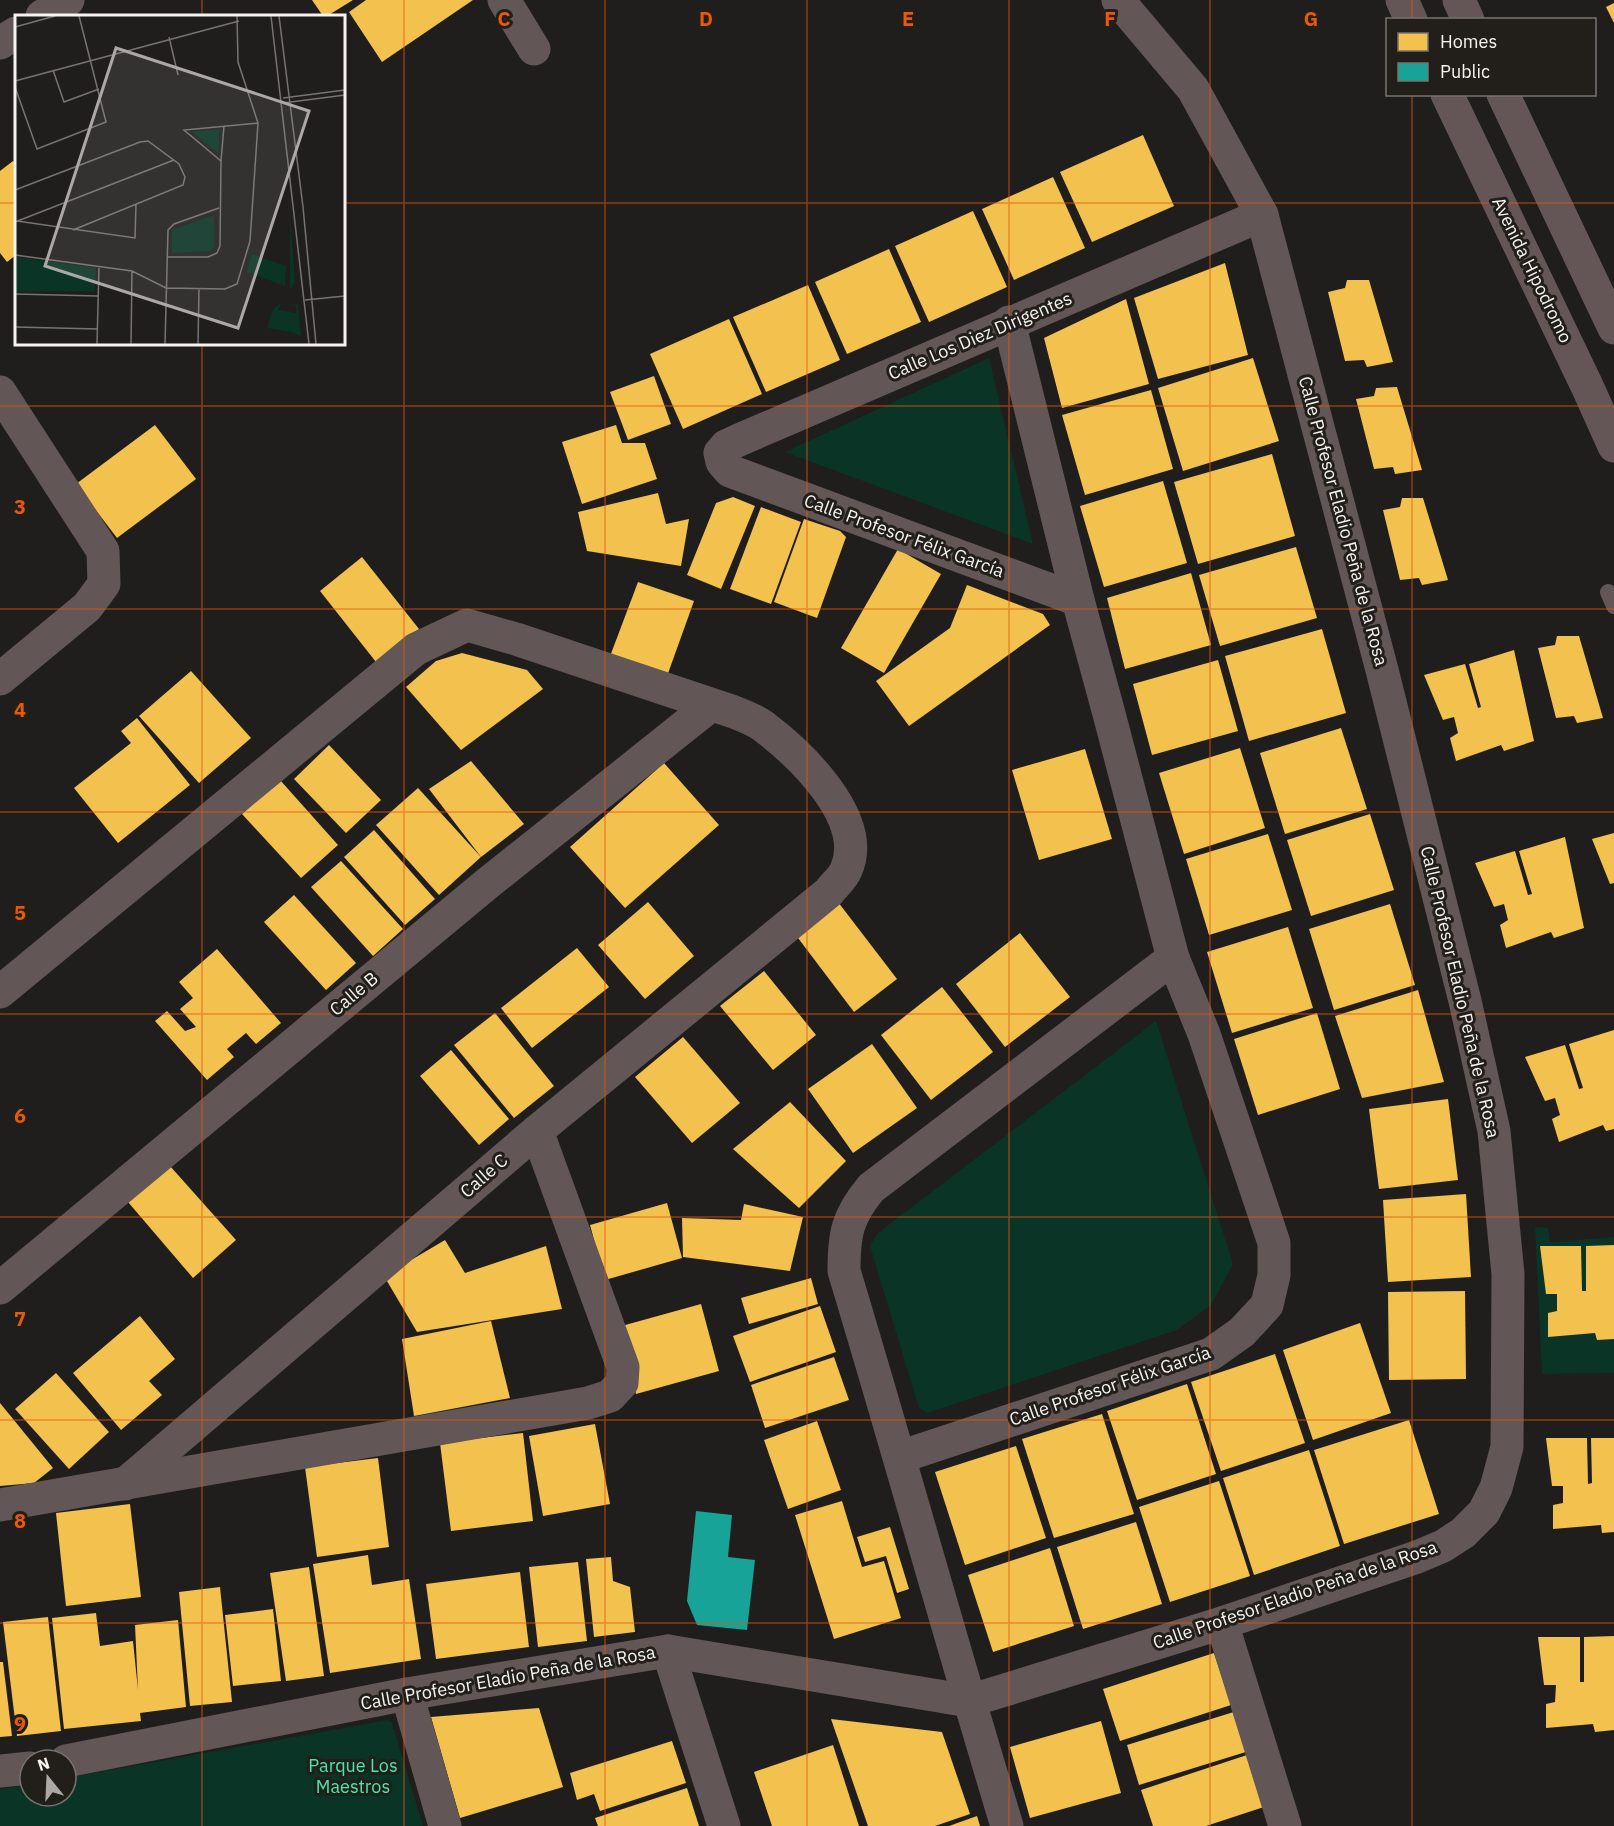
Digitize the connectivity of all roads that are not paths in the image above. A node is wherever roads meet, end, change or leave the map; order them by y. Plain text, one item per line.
1 (68, 0) edge
2 (504, 0) edge
3 (1118, 0) edge
4 (1459, 0) edge
5 (44, 15) edge
6 (1467, 18) edge
7 (15, 34) edge
8 (0, 43) edge
9 (534, 49) dead end
10 (1449, 96) edge
11 (1504, 96) edge
12 (1262, 215) junction
13 (1010, 322) junction
14 (1614, 328) edge
15 (0, 392) edge
16 (1614, 446) edge
17 (730, 471) joint
18 (1078, 600) junction
19 (0, 679) edge
20 (711, 705) junction
21 (1173, 958) junction
22 (0, 992) edge
23 (537, 1131) junction
24 (0, 1288) edge
25 (900, 1456) junction
26 (125, 1484) junction
27 (0, 1505) edge
28 (1222, 1623) junction
29 (668, 1651) junction
30 (407, 1694) junction
31 (969, 1701) junction
32 (78, 1759) edge
33 (18, 1769) edge
34 (0, 1771) edge
35 (445, 1826) edge
36 (724, 1826) edge
37 (1007, 1826) edge
38 (1285, 1826) edge

1 - 5 street
2 - 9 street
3 - 12 street, Calle Profesor Eladio Peña de la Rosa
4 - 6 main road
7 - 8 street
10 - 16 main road, Avenida Hipodromo
11 - 14 main road
12 - 13 street, Calle Los Diez Dirigentes
12 - 28 street, Calle Profesor Eladio Peña de la Rosa
13 - 17 street, Calle Los Diez Dirigentes
13 - 18 street, Calle Profesor Félix García
15 - 19 street
17 - 18 street, Calle Profesor Félix García
18 - 21 street, Calle Profesor Félix García
20 - 22 street
20 - 23 street, Calle C
20 - 24 street, Calle B
21 - 25 street
21 - 25 street, Calle Profesor Félix García
23 - 26 street, Calle C
23 - 26 street
25 - 31 street
26 - 27 street
28 - 31 street, Calle Profesor Eladio Peña de la Rosa
28 - 38 street
29 - 30 street, Calle Profesor Eladio Peña de la Rosa
29 - 31 street, Calle Profesor Eladio Peña de la Rosa
29 - 36 street
30 - 32 street, Calle Profesor Eladio Peña de la Rosa
30 - 35 street
31 - 37 street
33 - 34 street

